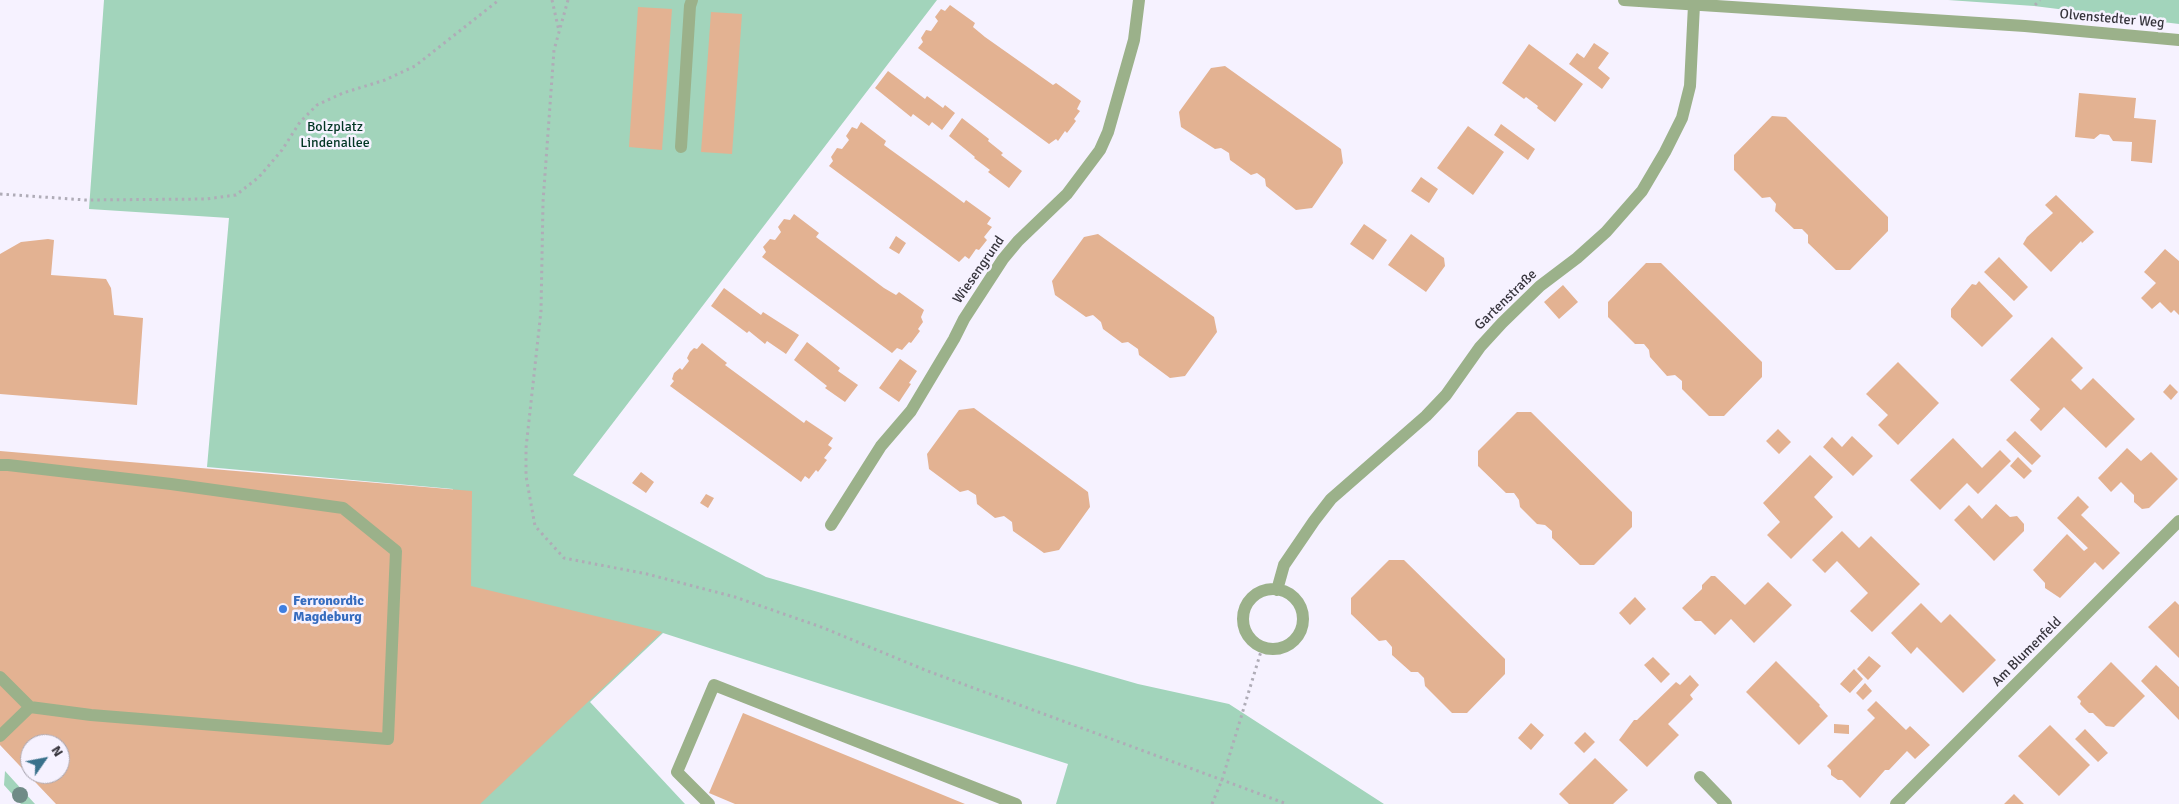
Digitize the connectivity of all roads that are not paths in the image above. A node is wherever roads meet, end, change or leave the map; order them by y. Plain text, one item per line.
1 (692, 0) edge
2 (1139, 0) edge
3 (1624, 0) edge
4 (1655, 1) edge
5 (1694, 5) junction
6 (2179, 40) edge
7 (681, 147) dead end
8 (0, 465) edge
9 (2179, 521) edge
10 (830, 525) dead end
11 (1277, 590) junction
12 (0, 677) edge
13 (30, 707) junction
14 (0, 736) edge
15 (1700, 777) dead end
16 (709, 804) edge
17 (1016, 804) edge
18 (1726, 804) edge
19 (1896, 804) edge

1 - 7 street
2 - 10 street, Wiesengrund
3 - 4 street, Olvenstedter Weg
4 - 5 street, Olvenstedter Weg
5 - 6 street, Olvenstedter Weg
5 - 11 street, Gartenstraße
8 - 13 street
9 - 19 street, Am Blumenfeld
11 - 11 street
12 - 13 street
13 - 14 street
15 - 18 street
16 - 17 street

